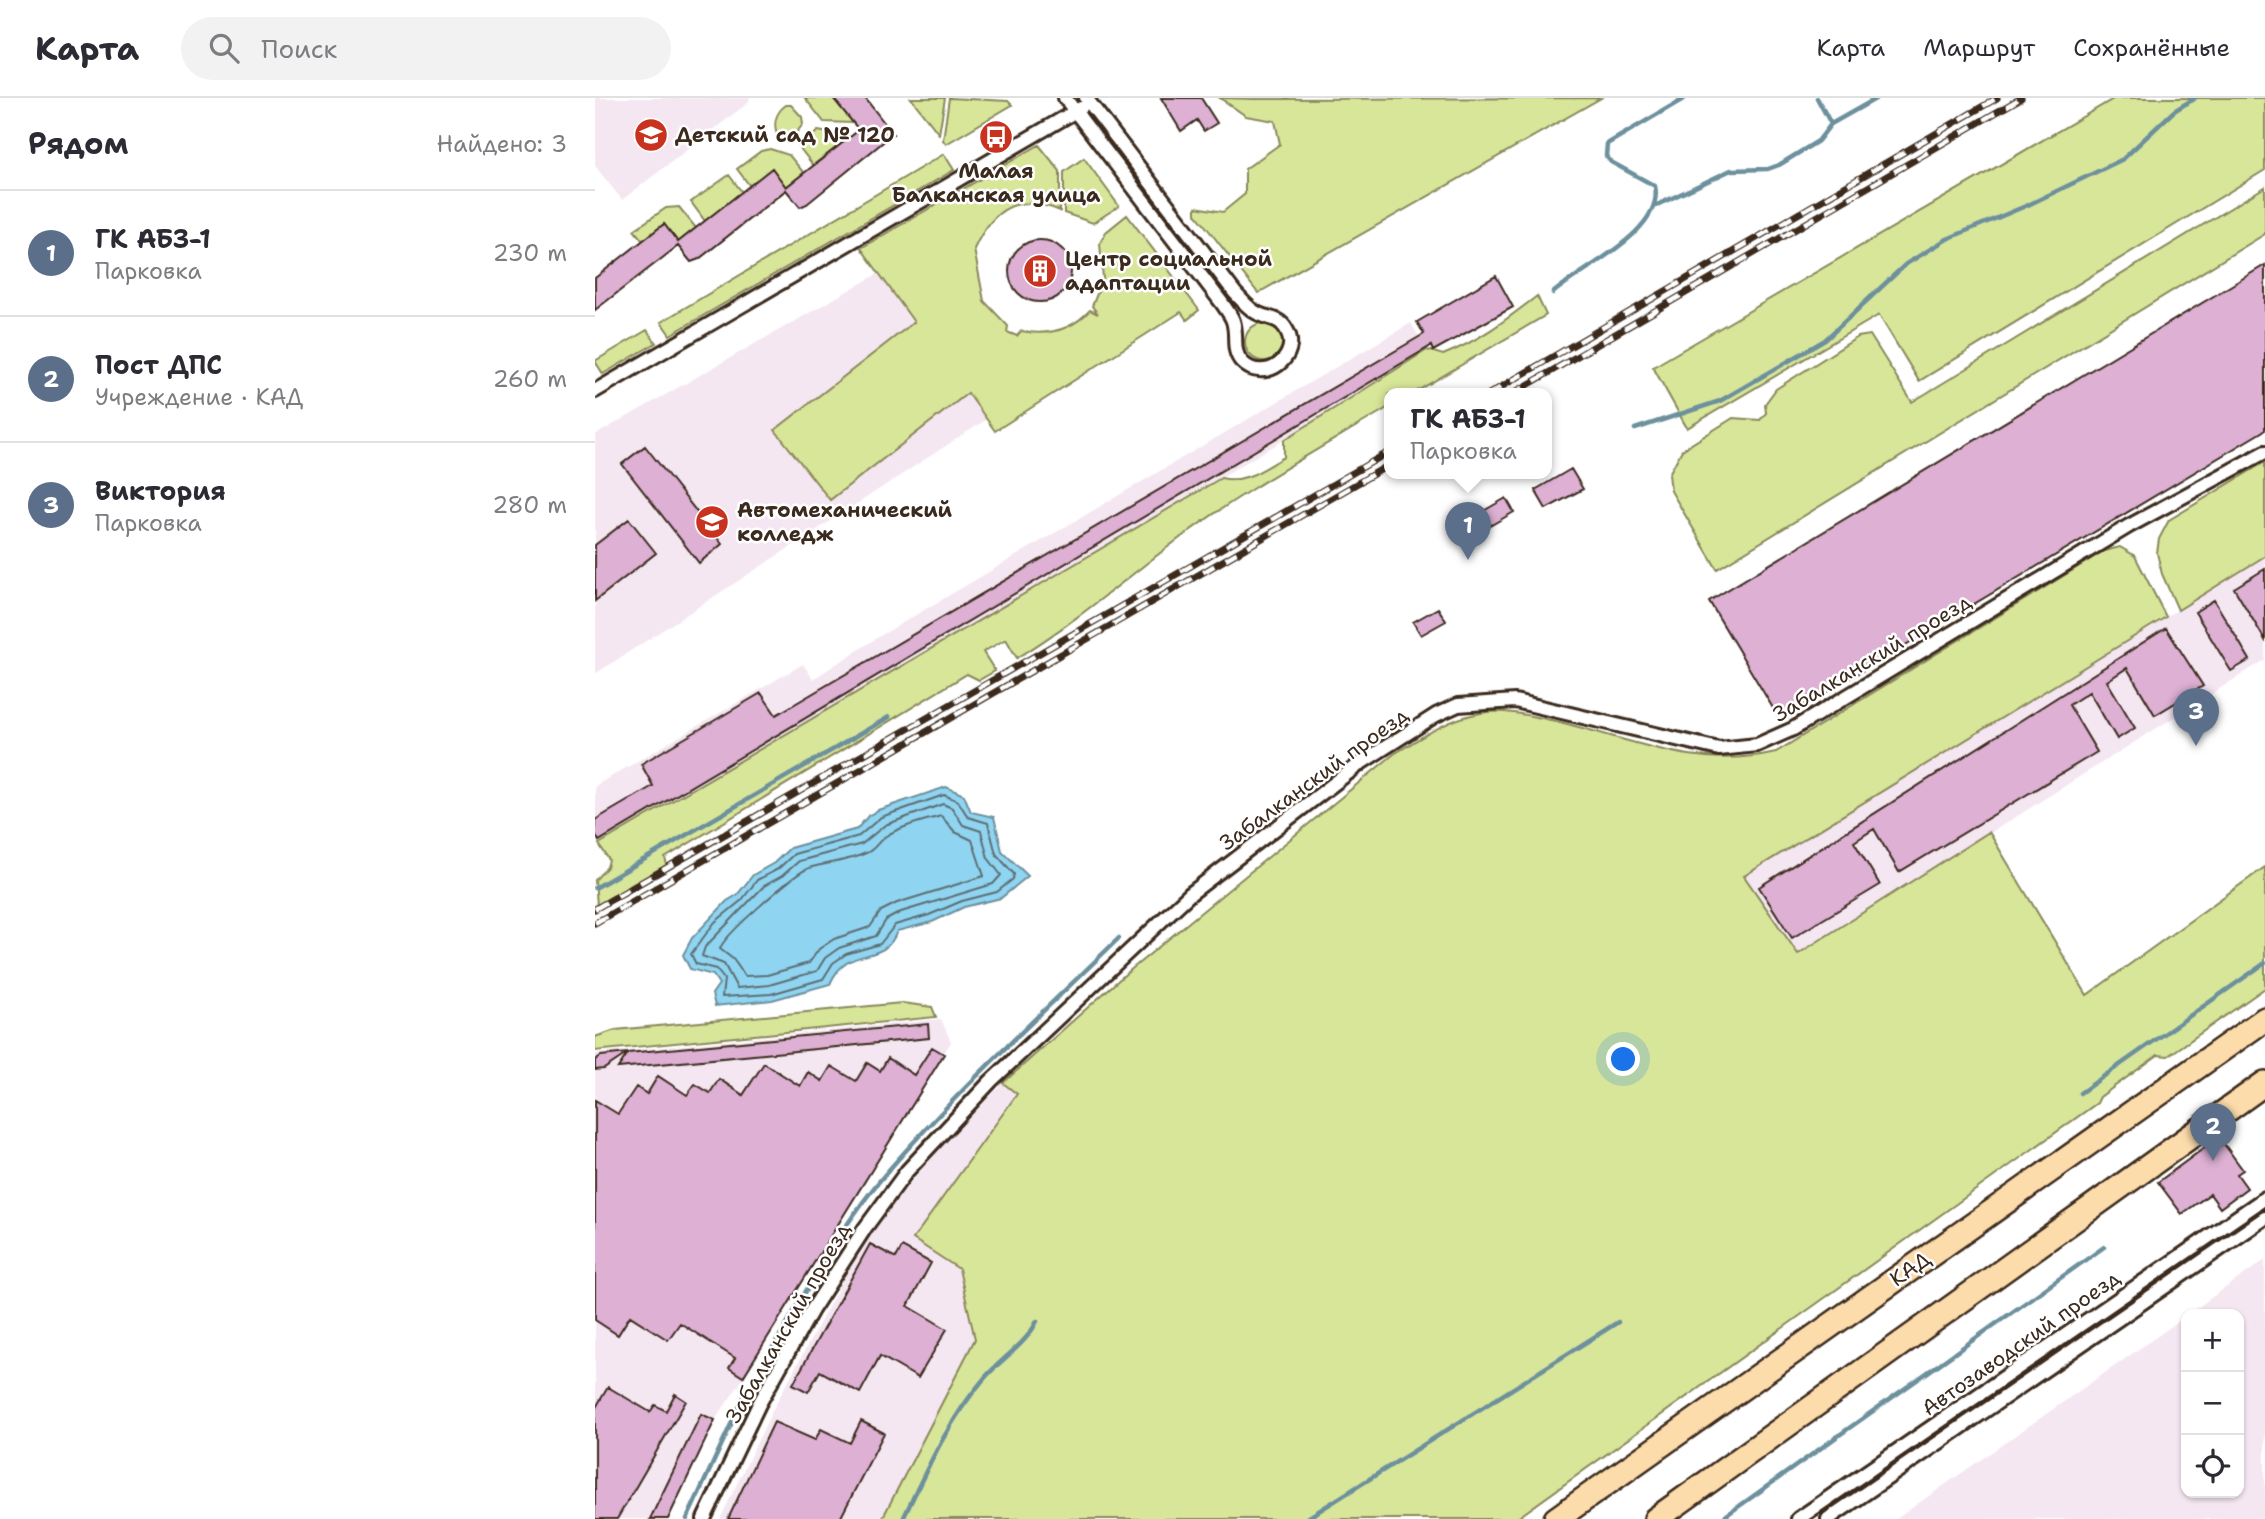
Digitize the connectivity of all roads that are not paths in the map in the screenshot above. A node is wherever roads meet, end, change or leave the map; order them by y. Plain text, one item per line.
1 (1065, 98) edge
2 (1090, 99) edge
3 (1076, 111) junction
4 (595, 391) edge
5 (2265, 452) edge
6 (2265, 1019) edge
7 (2265, 1083) edge
8 (2265, 1198) edge
9 (2265, 1219) edge
10 (704, 1519) edge
11 (1556, 1519) edge
12 (1656, 1519) edge
13 (1798, 1519) edge
14 (1828, 1519) edge

1 - 3 street
2 - 3 street
2 - 3 street
3 - 4 street
5 - 10 street, Забалканский проезд
6 - 11 highway, КАД
7 - 12 highway
8 - 13 street, Автозаводский проезд
9 - 14 street, Автозаводский проезд

